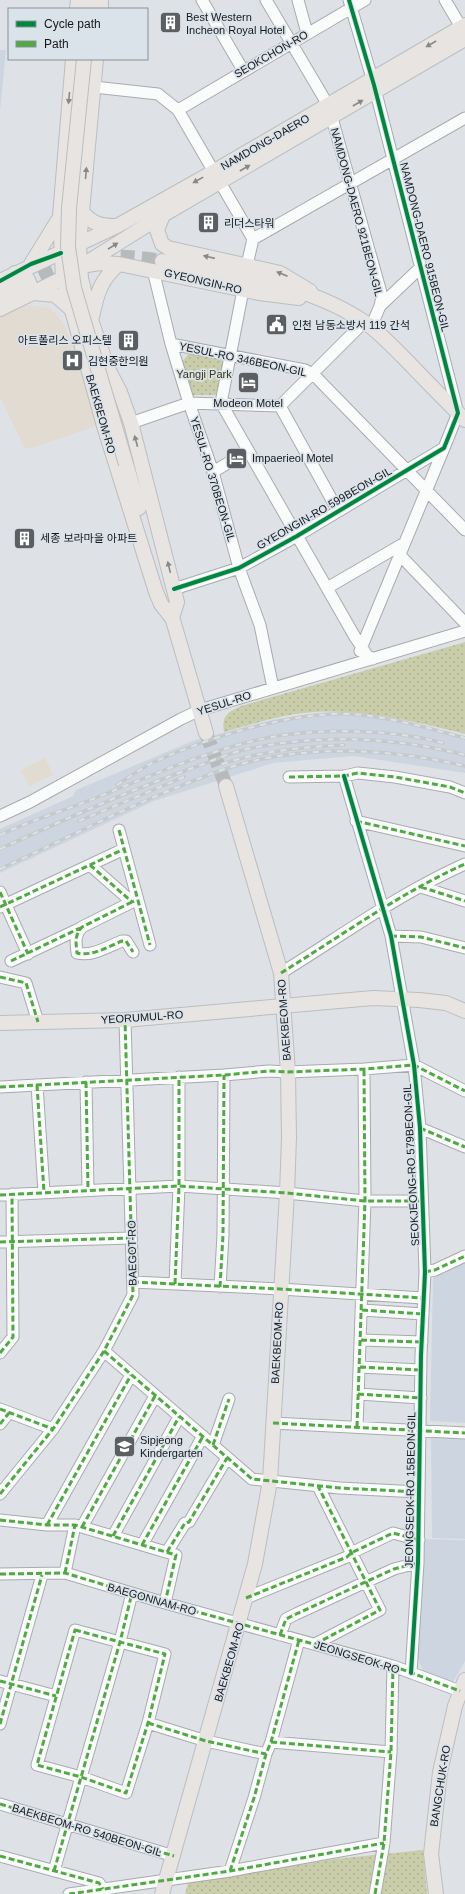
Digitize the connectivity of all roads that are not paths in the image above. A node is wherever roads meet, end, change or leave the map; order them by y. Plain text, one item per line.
1 (202, 0) edge
2 (266, 0) edge
3 (298, 0) edge
4 (365, 0) edge
5 (445, 0) edge
6 (350, 4) edge
7 (464, 30) edge
8 (307, 33) junction
9 (291, 43) junction
10 (72, 60) edge
11 (84, 60) edge
12 (96, 60) edge
13 (243, 70) junction
14 (374, 86) junction
15 (94, 87) junction
16 (178, 110) junction
17 (330, 111) junction
18 (465, 118) edge
19 (393, 160) junction
20 (217, 177) junction
21 (349, 185) junction
22 (82, 212) junction
23 (163, 215) junction
24 (60, 216) junction
25 (116, 226) junction
26 (253, 239) junction
27 (79, 244) junction
28 (168, 248) junction
29 (61, 253) junction
30 (35, 258) junction
31 (119, 264) junction
32 (248, 265) junction
33 (421, 267) junction
34 (80, 268) junction
35 (159, 268) junction
36 (15, 273) junction
37 (63, 278) junction
38 (0, 281) edge
39 (243, 290) junction
40 (28, 291) junction
41 (0, 296) edge
42 (327, 302) junction
43 (380, 306) junction
44 (70, 308) junction
45 (0, 309) edge
46 (91, 320) junction
47 (367, 324) junction
48 (171, 344) junction
49 (231, 356) junction
50 (311, 374) junction
51 (221, 402) junction
52 (189, 403) junction
53 (280, 406) junction
54 (461, 417) edge
55 (131, 423) junction
56 (444, 448) junction
57 (248, 451) junction
58 (407, 470) junction
59 (213, 472) junction
60 (427, 490) junction
61 (338, 511) junction
62 (465, 530) edge
63 (297, 536) junction
64 (397, 552) junction
65 (240, 568) junction
66 (327, 588) junction
67 (174, 589) junction
68 (172, 618) junction
69 (465, 623) edge
70 (465, 631) edge
71 (362, 646) junction
72 (373, 659) junction
73 (356, 664) junction
74 (273, 688) junction
75 (200, 710) junction
76 (206, 733) tunnel mouth
77 (344, 776) junction
78 (289, 777) dead end
79 (226, 786) tunnel mouth
80 (465, 793) edge
81 (0, 816) edge
82 (356, 821) junction
83 (119, 830) dead end
84 (465, 846) edge
85 (124, 850) junction
86 (465, 864) edge
87 (90, 865) junction
88 (421, 887) junction
89 (0, 892) edge
90 (135, 901) junction
91 (465, 901) edge
92 (3, 905) edge
93 (383, 908) junction
94 (82, 927) junction
95 (391, 936) junction
96 (150, 945) dead end
97 (465, 948) edge
98 (133, 952) dead end
99 (28, 954) junction
100 (11, 961) dead end
101 (281, 973) junction
102 (0, 977) edge
103 (403, 999) junction
104 (283, 1007) junction
105 (465, 1011) edge
106 (125, 1020) junction
107 (38, 1022) junction
108 (0, 1023) edge
109 (414, 1065) junction
110 (364, 1069) junction
111 (288, 1072) junction
112 (224, 1075) junction
113 (179, 1077) junction
114 (126, 1080) junction
115 (86, 1082) junction
116 (37, 1085) junction
117 (0, 1087) edge
118 (465, 1091) edge
119 (420, 1128) junction
120 (465, 1147) edge
121 (179, 1186) junction
122 (131, 1187) junction
123 (223, 1189) junction
124 (88, 1190) junction
125 (44, 1192) junction
126 (287, 1193) junction
127 (12, 1194) junction
128 (0, 1195) edge
129 (365, 1201) junction
130 (421, 1201) junction
131 (131, 1238) junction
132 (0, 1242) edge
133 (13, 1242) junction
134 (465, 1256) edge
135 (425, 1272) junction
136 (133, 1282) junction
137 (175, 1284) junction
138 (220, 1287) junction
139 (280, 1289) junction
140 (363, 1296) junction
141 (423, 1306) junction
142 (362, 1310) junction
143 (361, 1340) junction
144 (422, 1342) junction
145 (104, 1351) junction
146 (0, 1353) edge
147 (360, 1367) junction
148 (421, 1370) junction
149 (131, 1375) junction
150 (358, 1394) junction
151 (155, 1396) junction
152 (421, 1398) junction
153 (229, 1399) dead end
154 (4, 1411) edge
155 (179, 1417) junction
156 (273, 1423) junction
157 (0, 1424) edge
158 (357, 1427) junction
159 (53, 1429) junction
160 (420, 1431) junction
161 (465, 1433) edge
162 (203, 1436) junction
163 (213, 1445) junction
164 (227, 1458) junction
165 (270, 1481) junction
166 (318, 1486) junction
167 (420, 1492) junction
168 (0, 1494) edge
169 (0, 1520) edge
170 (48, 1525) junction
171 (78, 1526) junction
172 (113, 1536) junction
173 (419, 1540) junction
174 (142, 1545) junction
175 (167, 1552) junction
176 (352, 1553) junction
177 (418, 1563) junction
178 (65, 1573) junction
179 (0, 1574) edge
180 (42, 1575) junction
181 (366, 1582) junction
182 (132, 1593) junction
183 (246, 1598) junction
184 (165, 1603) junction
185 (240, 1623) junction
186 (280, 1635) junction
187 (299, 1640) junction
188 (120, 1642) junction
189 (315, 1644) junction
190 (392, 1666) junction
191 (411, 1674) junction
192 (0, 1681) edge
193 (11, 1684) junction
194 (463, 1685) edge
195 (56, 1696) junction
196 (148, 1723) junction
197 (0, 1724) edge
198 (206, 1741) junction
199 (271, 1742) junction
200 (391, 1752) junction
201 (266, 1754) junction
202 (81, 1777) junction
203 (0, 1804) edge
204 (68, 1823) junction
205 (384, 1843) junction
206 (0, 1856) edge
207 (174, 1856) junction
208 (54, 1871) junction
209 (230, 1871) junction
210 (164, 1887) edge
211 (104, 1889) junction
212 (69, 1894) edge
213 (375, 1894) edge
214 (436, 1894) edge

1 - 13 street
2 - 9 street, NAMDONG-DAERO 921BEON-GIL
3 - 8 street
4 - 6 street, SEOKCHON-RO
5 - 7 street
6 - 8 street, SEOKCHON-RO
6 - 14 street, NAMDONG-DAERO 915BEON-GIL
7 - 14 main road
8 - 9 street, SEOKCHON-RO
9 - 13 street, SEOKCHON-RO
9 - 17 street, NAMDONG-DAERO 921BEON-GIL
10 -> 24 main road, BAEKBEOM-RO
11 - 68 main road, BAEKBEOM-RO, bridge
12 - 15 main road, BAEKBEOM-RO
13 - 16 street, SEOKCHON-RO
14 - 17 main road
14 - 19 street, NAMDONG-DAERO 915BEON-GIL
15 - 16 street
22 -> 15 main road, BAEKBEOM-RO
16 - 20 street
17 - 20 main road
17 - 21 street, NAMDONG-DAERO 921BEON-GIL
18 - 19 street
19 - 21 street
19 - 33 street, NAMDONG-DAERO 915BEON-GIL
20 - 23 main road
20 -> 25 main road, NAMDONG-DAERO
20 - 26 street
21 - 26 street
21 - 43 street, NAMDONG-DAERO 921BEON-GIL
22 - 25 main road
22 - 27 main road, BAEKBEOM-RO
23 - 28 main road
34 -> 23 main road
24 - 29 main road, BAEKBEOM-RO
24 - 30 main road
25 - 27 main road, NAMDONG-DAERO
26 - 32 street
27 - 29 main road, NAMDONG-DAERO
27 - 34 main road, BAEKBEOM-RO
32 -> 28 main road, GYEONGIN-RO
28 - 35 main road
29 - 30 main road, NAMDONG-DAERO
29 - 37 main road, BAEKBEOM-RO
30 - 36 main road, NAMDONG-DAERO
31 - 34 main road, GYEONGIN-RO
31 - 35 main road, GYEONGIN-RO
31 - 46 main road
42 -> 32 main road, GYEONGIN-RO
33 - 43 street
33 - 54 street, NAMDONG-DAERO 915BEON-GIL
34 - 37 main road
34 - 46 main road, BAEKBEOM-RO
35 - 39 main road, GYEONGIN-RO
35 - 42 main road, GYEONGIN-RO
35 - 48 street, YESUL-RO 370BEON-GIL
36 - 38 main road, NAMDONG-DAERO
36 - 40 main road
37 - 40 main road
37 - 44 main road, BAEKBEOM-RO
39 - 42 main road, GYEONGIN-RO
39 - 49 street
40 - 41 main road
40 - 44 main road
40 - 45 main road
42 - 47 main road, GYEONGIN-RO
43 - 47 street
44 - 68 main road, BAEKBEOM-RO
46 - 55 main road, BAEKBEOM-RO
47 - 50 street
47 - 54 main road, GYEONGIN-RO
48 - 49 street, YESUL-RO 346BEON-GIL
48 - 52 street, YESUL-RO 370BEON-GIL
49 - 50 street, YESUL-RO 346BEON-GIL
49 - 51 street
50 - 53 street
50 - 58 street, YESUL-RO 346BEON-GIL
51 - 52 street
51 - 53 street
51 - 57 street
52 - 55 street
52 - 59 street, YESUL-RO 370BEON-GIL
53 - 61 street, GYEONGIN-RO 599BEON-GIL
54 - 56 street
67 -> 55 main road, BAEKBEOM-RO
56 - 58 street, GYEONGIN-RO 599BEON-GIL
56 - 60 street
57 - 59 street
57 - 63 street
58 - 60 street, YESUL-RO 346BEON-GIL
58 - 61 street, GYEONGIN-RO 599BEON-GIL
59 - 65 street, YESUL-RO 370BEON-GIL
60 - 62 street, YESUL-RO 346BEON-GIL
60 - 64 street
61 - 63 street, GYEONGIN-RO 599BEON-GIL
63 - 65 street, GYEONGIN-RO 599BEON-GIL
63 - 66 street
64 - 66 street
64 - 69 street
64 - 71 street
65 - 67 street, GYEONGIN-RO 599BEON-GIL
65 - 74 street, YESUL-RO 370BEON-GIL
66 - 71 street
67 - 68 main road, BAEKBEOM-RO
68 - 75 main road, BAEKBEOM-RO
70 - 72 street, YESUL-RO
71 - 72 street
71 - 73 street
72 - 73 street, YESUL-RO
73 - 74 street, YESUL-RO
74 - 75 street, YESUL-RO
75 - 76 main road, BAEKBEOM-RO
75 - 81 street, YESUL-RO
77 - 78 street
77 - 80 street
77 - 82 street, SEOKJEONG-RO 579BEON-GIL
79 - 101 main road, BAEKBEOM-RO
82 - 84 street
82 - 93 street, SEOKJEONG-RO 579BEON-GIL
83 - 85 street
85 - 87 street
85 - 90 street
86 - 88 street
87 - 90 street
87 - 92 street
88 - 91 street
88 - 93 street
89 - 92 street
90 - 94 street
90 - 96 street
92 - 99 street
93 - 95 street, SEOKJEONG-RO 579BEON-GIL
93 - 101 street
94 - 98 street
94 - 99 street
95 - 97 street
95 - 103 street, SEOKJEONG-RO 579BEON-GIL
99 - 100 street
101 - 104 main road, BAEKBEOM-RO
102 - 107 street
103 - 104 main road, YEORUMUL-RO
103 - 105 main road, YEORUMUL-RO
103 - 109 street, SEOKJEONG-RO 579BEON-GIL
104 - 106 main road, YEORUMUL-RO
104 - 111 main road, BAEKBEOM-RO
106 - 107 main road, YEORUMUL-RO
106 - 114 street, BAEGOT-RO
107 - 108 main road, YEORUMUL-RO
109 - 110 street
109 - 118 street
109 - 119 street, SEOKJEONG-RO 579BEON-GIL
110 - 111 street
110 - 129 street
111 - 112 street
111 - 126 main road, BAEKBEOM-RO
112 - 113 street
112 - 123 street
113 - 114 street
113 - 121 street
114 - 115 street
114 - 122 street, BAEGOT-RO
115 - 116 street
115 - 124 street
116 - 117 street
116 - 125 street
119 - 120 street
119 - 130 street, SEOKJEONG-RO 579BEON-GIL
121 - 122 street
121 - 123 street
121 - 137 street
122 - 124 street
122 - 131 street, BAEGOT-RO
123 - 126 street
123 - 138 street
124 - 125 street
125 - 127 street
126 - 129 street
126 - 139 main road, BAEKBEOM-RO
127 - 128 street
127 - 133 street
129 - 130 street
129 - 140 street
130 - 135 street, SEOKJEONG-RO 579BEON-GIL
131 - 133 street
131 - 136 street, BAEGOT-RO
132 - 133 street
133 - 146 street
134 - 135 street
135 - 141 street, SEOKJEONG-RO 579BEON-GIL
136 - 137 street
136 - 145 street, BAEGOT-RO
137 - 138 street
138 - 139 street
139 - 140 street
139 - 156 main road, BAEKBEOM-RO
140 - 141 street
140 - 142 street
141 - 142 street
141 - 144 street, JEONGSEOK-RO 15BEON-GIL
142 - 143 street
143 - 144 street
143 - 147 street
144 - 148 street, JEONGSEOK-RO 15BEON-GIL
145 - 149 street
145 - 159 street, BAEGOT-RO
147 - 148 street
147 - 150 street
148 - 152 street, JEONGSEOK-RO 15BEON-GIL
149 - 151 street
149 - 170 street
150 - 152 street
150 - 158 street
151 - 155 street
151 - 171 street
152 - 160 street, JEONGSEOK-RO 15BEON-GIL
153 - 163 street
154 - 157 street
154 - 159 street
155 - 162 street
155 - 172 street
156 - 158 street
156 - 165 main road, BAEKBEOM-RO
158 - 160 street
159 - 168 street, BAEGOT-RO
160 - 161 street
160 - 167 street, JEONGSEOK-RO 15BEON-GIL
162 - 163 street
162 - 174 street
163 - 164 street
164 - 165 street
164 - 175 street
165 - 166 street
165 - 183 main road, BAEKBEOM-RO
166 - 167 street
166 - 176 street
167 - 173 street, JEONGSEOK-RO 15BEON-GIL
169 - 170 street
170 - 171 street
171 - 172 street
171 - 178 street
172 - 174 street
173 - 176 street
173 - 177 street, JEONGSEOK-RO 15BEON-GIL
174 - 175 street
175 - 184 street
176 - 181 street
176 - 183 street
177 - 181 street
177 - 191 street, JEONGSEOK-RO 15BEON-GIL
178 - 180 street, BAEGONNAM-RO
178 - 182 street, BAEGONNAM-RO
179 - 180 street, BAEGONNAM-RO
180 - 193 street
181 - 186 street
181 - 189 street
182 - 184 street, BAEGONNAM-RO
182 - 188 street
183 - 185 main road, BAEKBEOM-RO
184 - 185 street, BAEGONNAM-RO
185 - 186 street, JEONGSEOK-RO
185 - 198 main road, BAEKBEOM-RO
186 - 187 street, JEONGSEOK-RO
187 - 189 street, JEONGSEOK-RO
187 - 199 street, JEONGSEOK-RO
188 - 195 street
188 - 196 street
188 - 202 street
189 - 190 street, JEONGSEOK-RO
190 - 191 street, JEONGSEOK-RO
190 - 200 street
191 - 194 street, JEONGSEOK-RO
192 - 193 street
193 - 195 street
193 - 197 street
194 - 214 main road, BANGCHUK-RO
195 - 202 street
196 - 198 street
196 - 202 street
198 - 201 street
198 - 207 main road, BAEKBEOM-RO
199 - 200 street
199 - 201 street, JEONGSEOK-RO
200 - 205 street
201 - 209 street, JEONGSEOK-RO
202 - 204 street
203 - 204 street, BAEKBEOM-RO 540BEON-GIL
204 - 207 street, BAEKBEOM-RO 540BEON-GIL
204 - 208 street
205 - 209 street
205 - 213 street
206 - 208 street
207 - 210 main road, BAEKBEOM-RO
208 - 211 street
209 - 210 street
210 - 211 street
211 - 212 street

